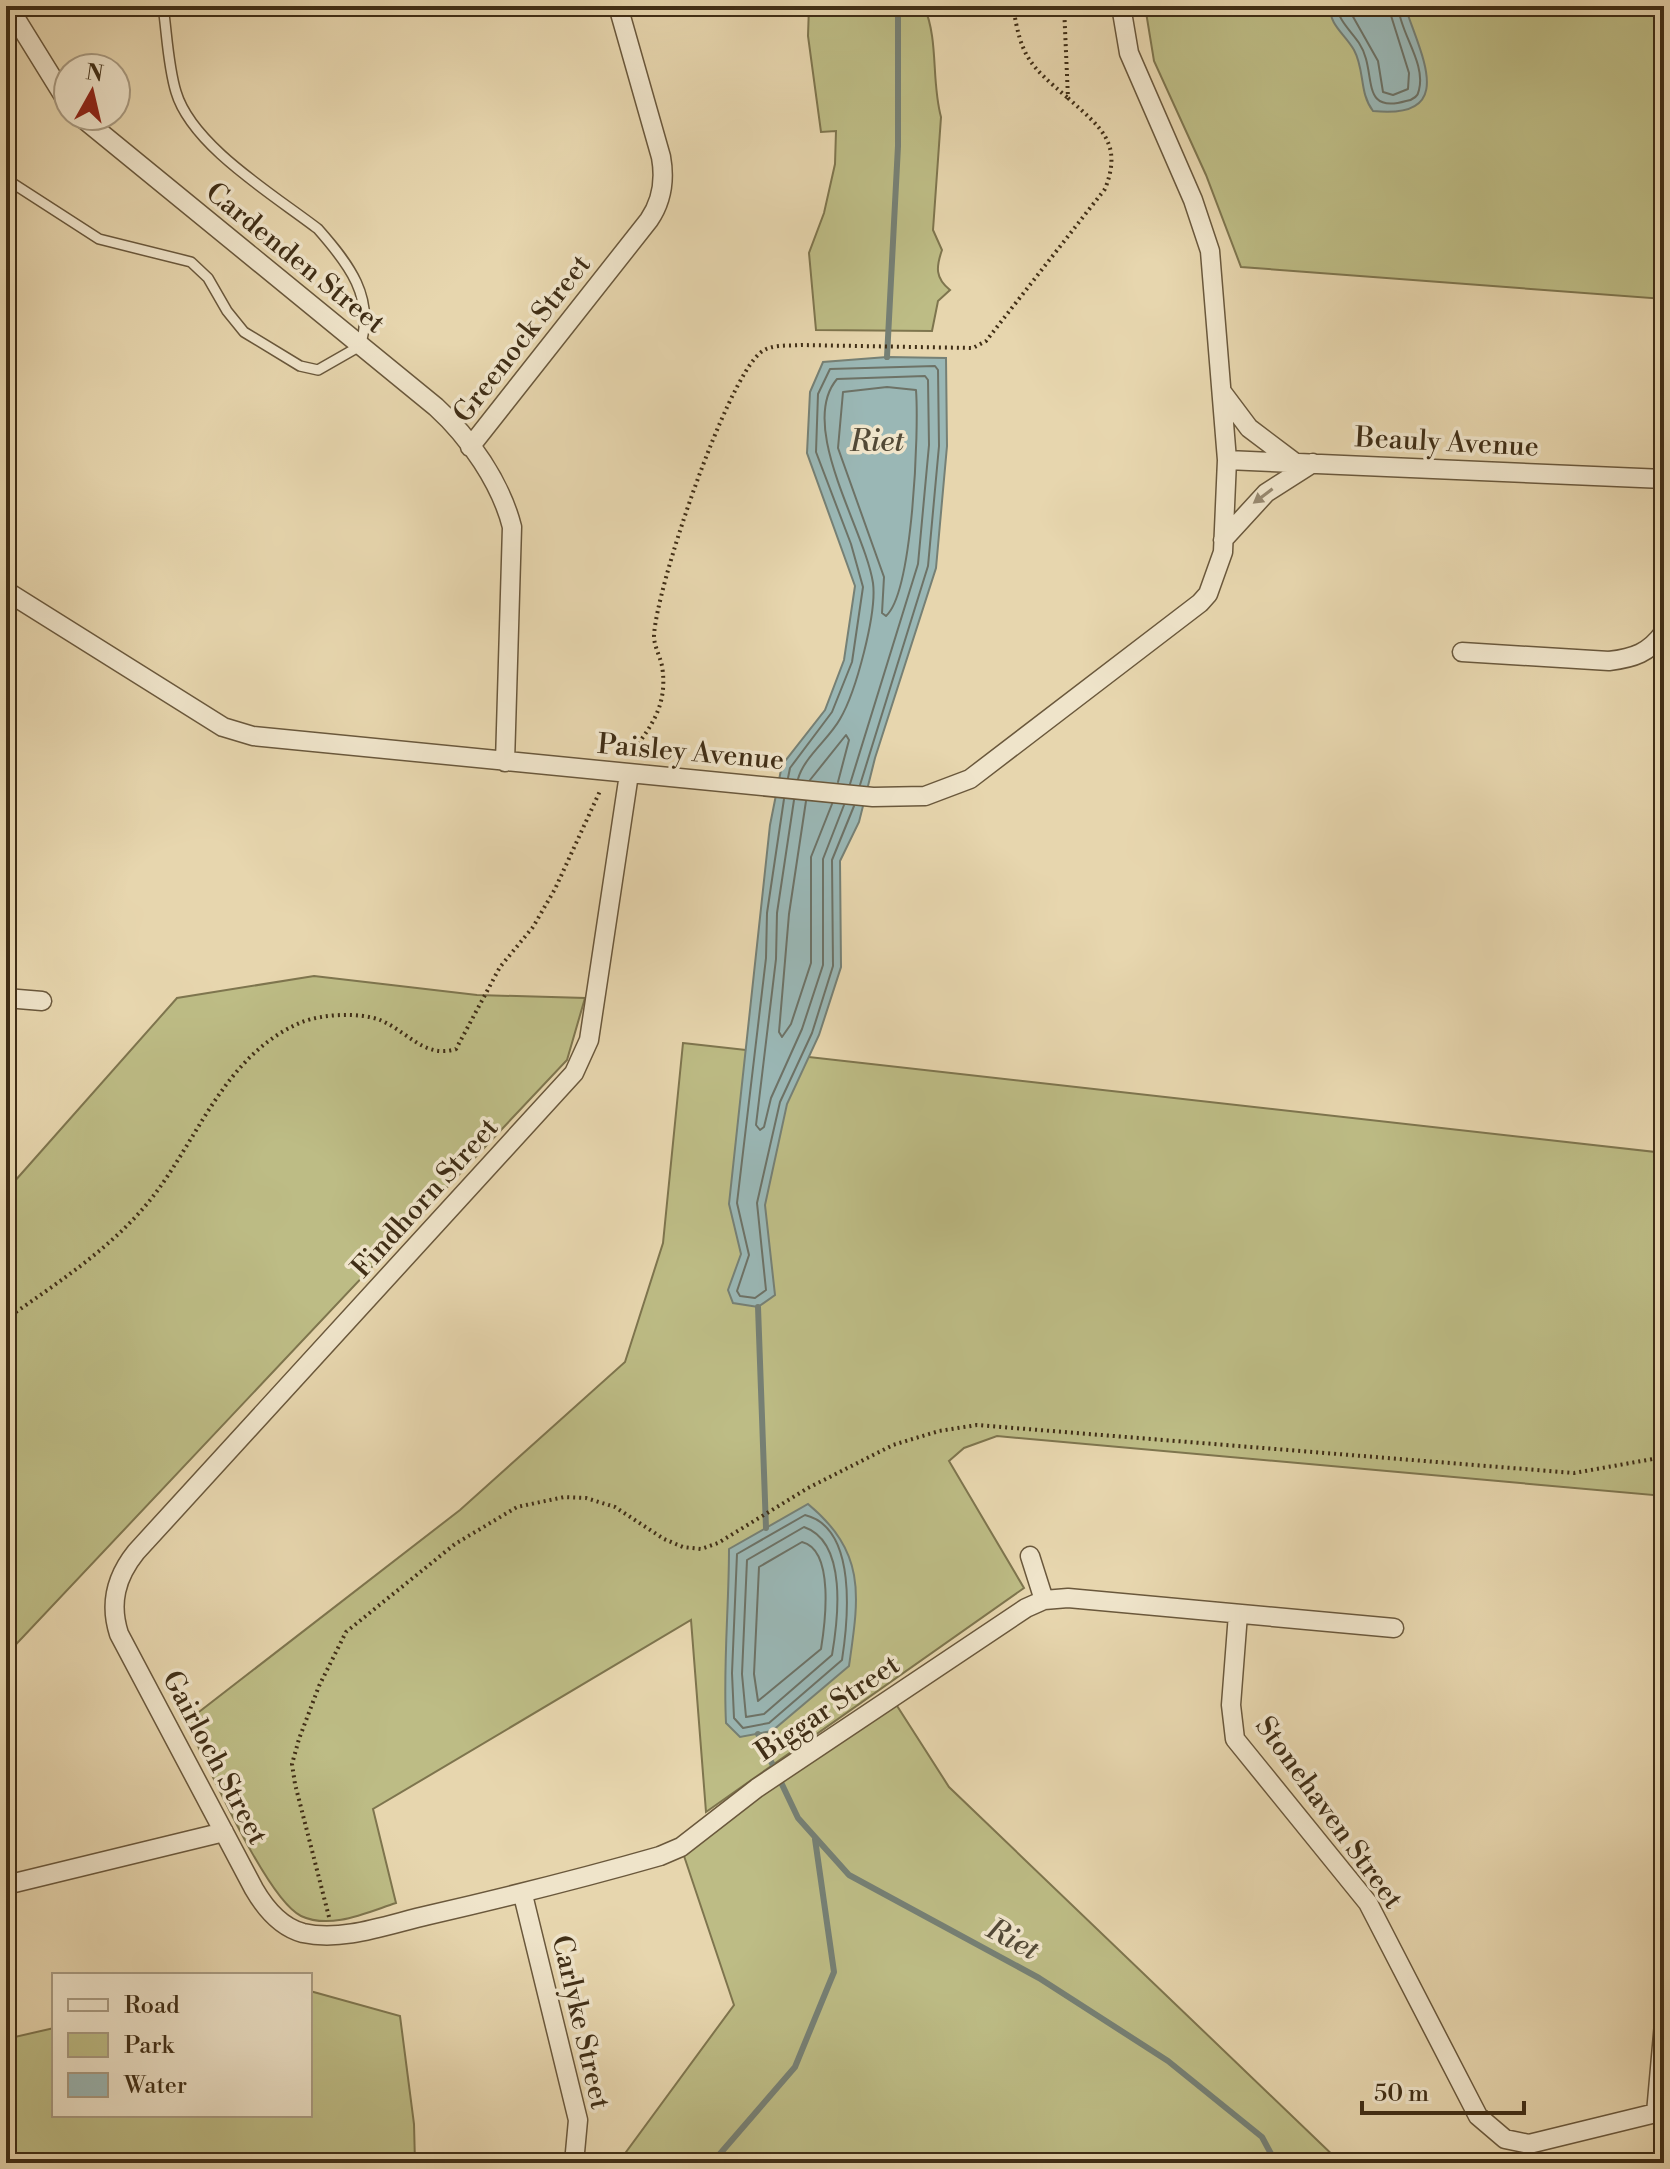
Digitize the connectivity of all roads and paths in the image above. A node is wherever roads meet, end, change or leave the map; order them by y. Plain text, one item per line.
1 (8, 6) edge
2 (163, 6) edge
3 (618, 6) edge
4 (1013, 6) edge
5 (1064, 6) edge
6 (1121, 6) edge
7 (52, 77) edge
8 (1068, 98) junction
9 (99, 132) edge
10 (6, 179) edge
11 (360, 346) junction
12 (1222, 392) junction
13 (470, 447) junction
14 (1227, 460) junction
15 (1304, 463) junction
16 (1664, 479) edge
17 (1223, 540) junction
18 (6, 591) edge
19 (1664, 632) edge
20 (1462, 652) dead end
21 (505, 762) junction
22 (622, 774) junction
23 (6, 998) edge
24 (42, 1001) dead end
25 (6, 1319) edge
26 (1664, 1457) edge
27 (1030, 1556) dead end
28 (116, 1589) joint
29 (1044, 1600) junction
30 (1238, 1614) junction
31 (1394, 1628) dead end
32 (224, 1832) junction
33 (6, 1885) edge
34 (523, 1895) junction
35 (301, 1932) joint
36 (333, 1935) junction
37 (1664, 2023) edge
38 (1660, 2112) edge
39 (574, 2163) edge

1 - 7 street
2 - 11 lane
3 - 13 street, Greenock Street
4 - 8 path
5 - 8 path
6 - 12 street, Paisley Avenue
8 - 22 path
9 - 11 street, Cardenden Street
10 - 11 lane
11 - 13 street, Cardenden Street
12 - 14 street, Paisley Avenue
12 - 15 street
13 - 21 street, Greenock Street
14 - 15 street, Beauly Avenue
14 - 17 street, Paisley Avenue
15 - 16 street, Beauly Avenue
15 -> 17 street
17 - 22 street, Paisley Avenue
18 - 21 street, Paisley Avenue
19 - 20 street
21 - 22 street, Paisley Avenue
22 - 25 path
22 - 28 street, Findhorn Street
23 - 24 street
26 - 36 path
27 - 29 street
28 - 32 street, Gairloch Street
29 - 30 street, Biggar Street
29 - 34 street, Biggar Street
30 - 31 street, Biggar Street
30 - 38 street, Stonehaven Street
32 - 33 street
32 - 35 street, Gairloch Street
34 - 36 street, Biggar Street
34 - 39 street, Carlyke Street
35 - 36 street, Biggar Street
37 - 38 street

